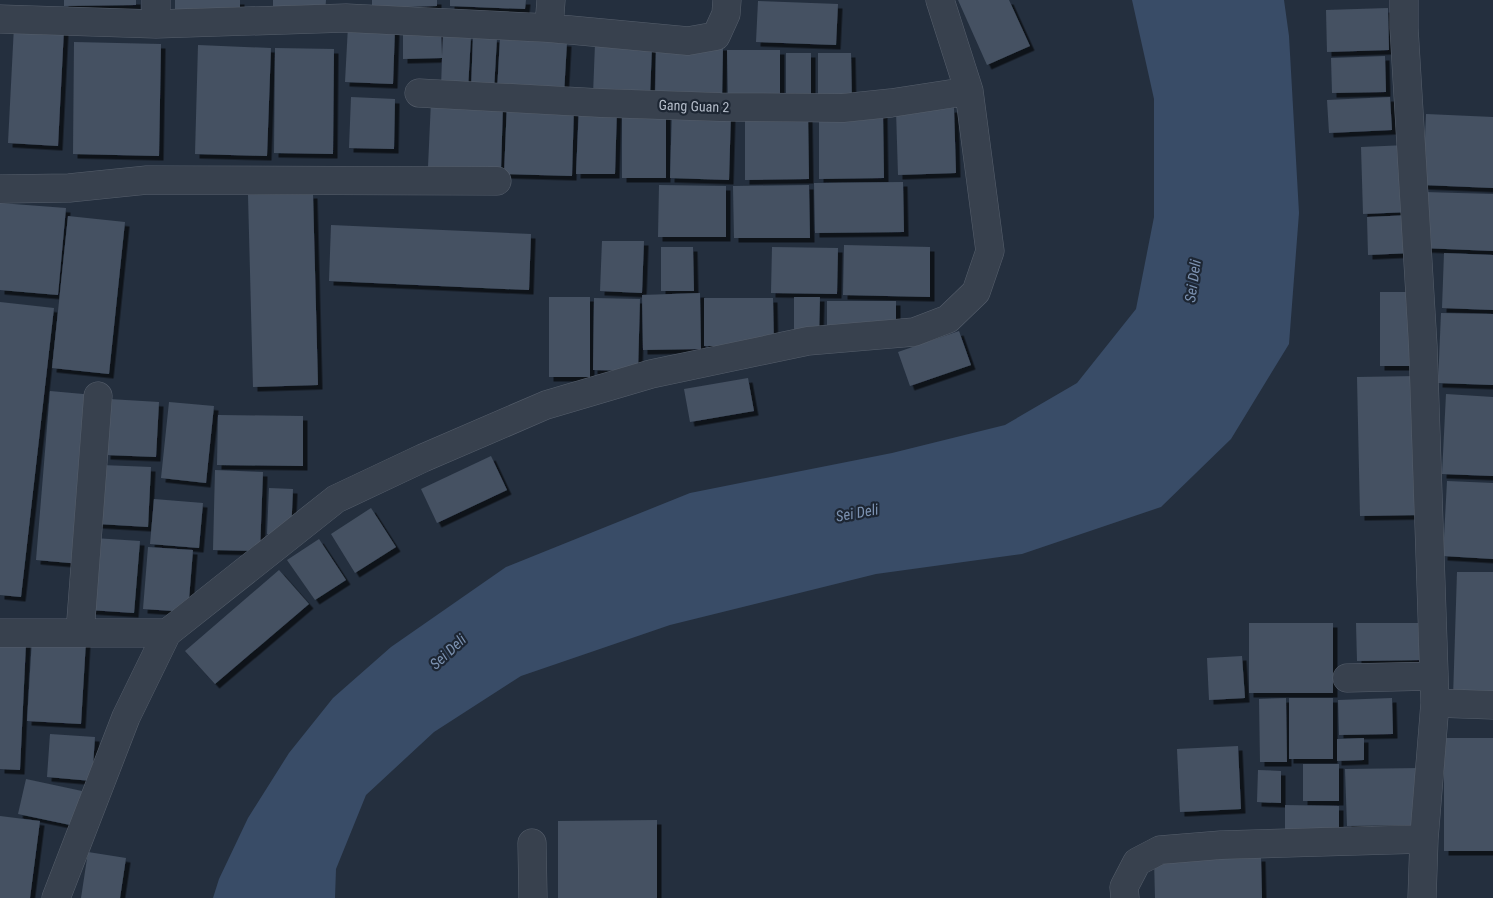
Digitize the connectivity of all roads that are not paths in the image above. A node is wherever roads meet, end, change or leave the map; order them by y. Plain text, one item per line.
1 (551, 0) edge
2 (728, 0) edge
3 (940, 0) edge
4 (1404, 0) edge
5 (346, 9) edge
6 (156, 12) edge
7 (0, 19) edge
8 (550, 28) junction
9 (969, 91) junction
10 (419, 93) dead end
11 (497, 181) dead end
12 (0, 189) edge
13 (98, 396) dead end
14 (0, 633) edge
15 (80, 633) junction
16 (166, 633) junction
17 (1434, 676) junction
18 (1348, 678) dead end
19 (1435, 703) junction
20 (1493, 705) edge
21 (1424, 839) junction
22 (532, 842) dead end
23 (56, 898) edge
24 (532, 898) edge
25 (1125, 898) edge
26 (1422, 898) edge

1 - 8 street
2 - 8 street
3 - 9 street
4 - 17 street
5 - 6 street
5 - 8 street
6 - 7 street
9 - 10 street, Gang Guan 2
9 - 16 street
11 - 12 street
13 - 15 street
14 - 15 street
15 - 16 street
16 - 23 street
17 - 18 street
17 - 19 street
19 - 20 street
19 - 21 street
21 - 25 street
21 - 26 street
22 - 24 street

